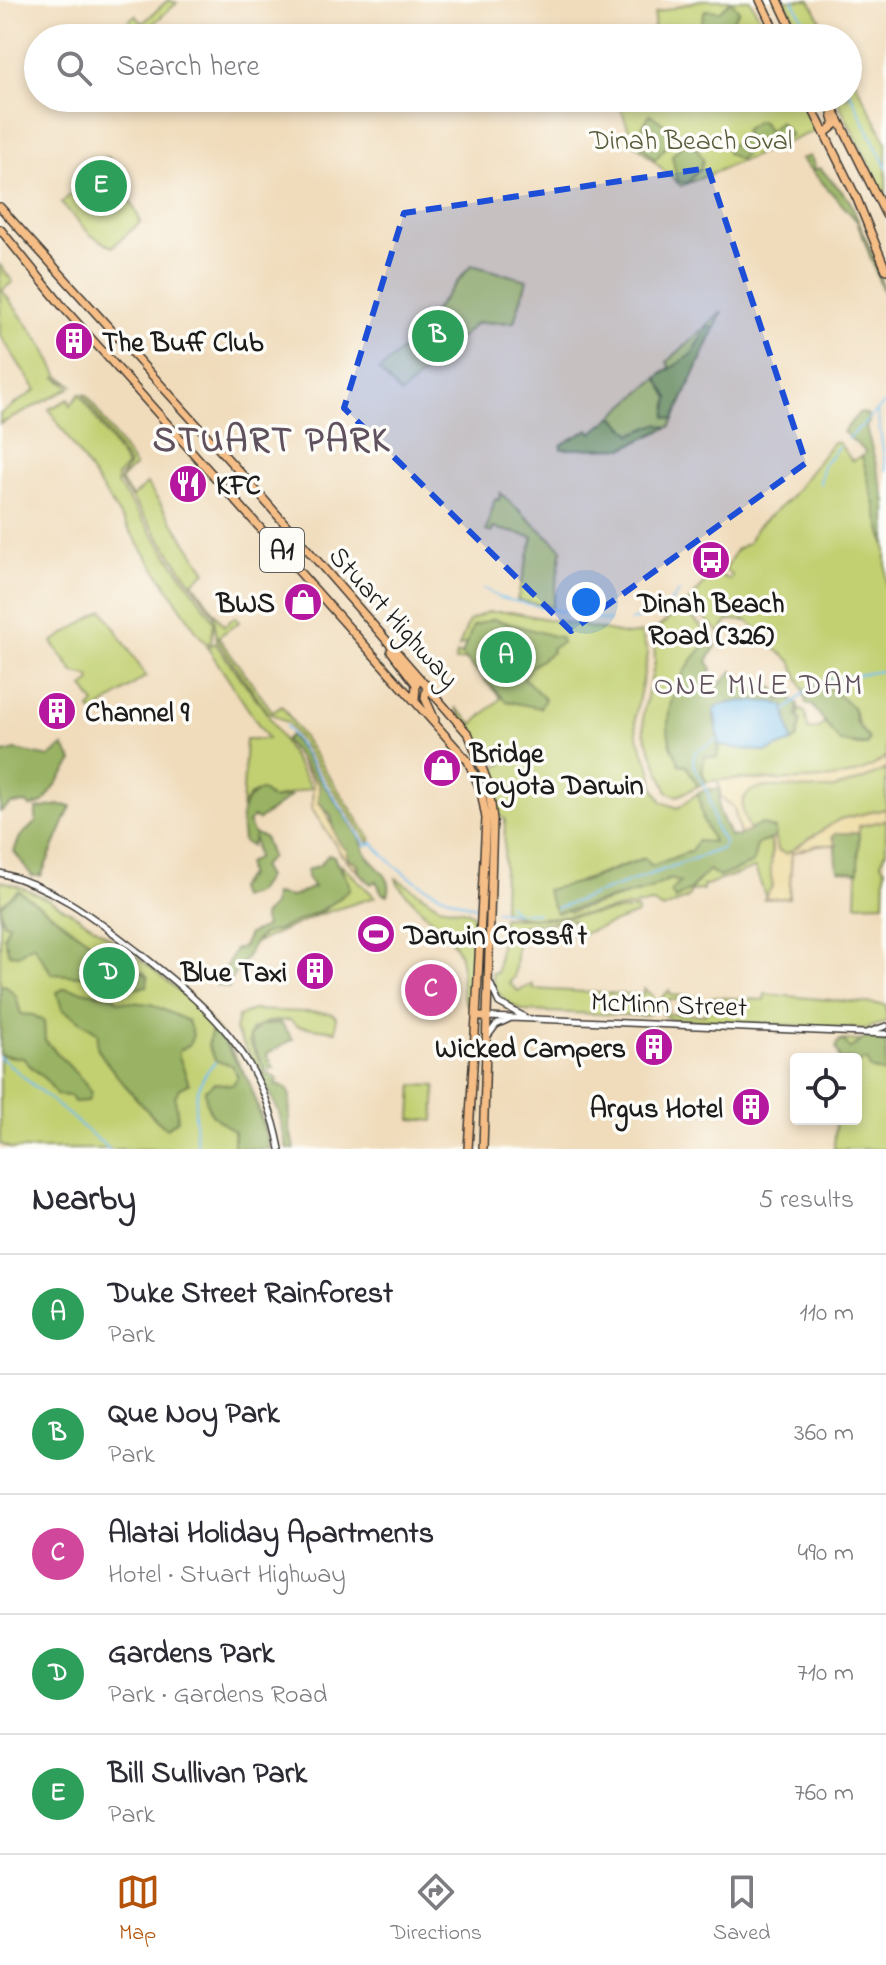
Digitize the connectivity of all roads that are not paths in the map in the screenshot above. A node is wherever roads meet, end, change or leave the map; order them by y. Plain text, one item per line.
1 (760, 0) edge
2 (778, 0) edge
3 (771, 24) edge
4 (789, 24) edge
5 (814, 112) edge
6 (831, 112) edge
7 (833, 112) edge
8 (825, 133) junction
9 (0, 207) edge
10 (886, 215) edge
11 (16, 226) junction
12 (3, 234) edge
13 (886, 270) edge
14 (133, 356) junction
15 (120, 369) junction
16 (227, 458) junction
17 (212, 471) junction
18 (325, 572) junction
19 (312, 583) junction
20 (380, 632) junction
21 (427, 685) junction
22 (415, 699) junction
23 (436, 722) junction
24 (0, 873) edge
25 (486, 904) junction
26 (486, 922) junction
27 (488, 970) junction
28 (476, 1017) junction
29 (487, 1017) junction
30 (514, 1017) junction
31 (536, 1019) junction
32 (886, 1026) edge
33 (860, 1033) junction
34 (886, 1034) edge
35 (487, 1037) junction
36 (468, 1146) edge
37 (483, 1146) edge
38 (280, 1149) edge

1 - 3 main road
2 - 4 main road
5 - 8 main road
6 - 8 main road
7 - 10 main road
8 - 13 main road
9 - 11 main road, Stuart Highway / A1
11 - 12 main road
11 - 14 main road, Stuart Highway / A1
12 - 15 main road, Stuart Highway / A1
14 - 15 main road
14 - 16 main road, Stuart Highway / A1
15 - 17 main road, Stuart Highway / A1
16 - 17 main road
16 - 18 main road, Stuart Highway / A1
17 - 19 main road, Stuart Highway / A1
18 - 19 main road
18 - 20 main road, Stuart Highway / A1
19 - 22 main road, Stuart Highway / A1
20 - 21 main road, Stuart Highway / A1
20 - 22 main road
21 - 23 main road
21 - 25 main road, Stuart Highway / A1
22 - 23 main road, Stuart Highway / A1
23 - 25 main road, Stuart Highway / A1
24 - 38 street
25 - 26 main road, Stuart Highway / A1
26 - 27 main road, Stuart Highway / A1
26 - 28 main road, Stuart Highway / A1
27 - 29 main road, Stuart Highway / A1
27 - 31 street
28 - 29 main road, McMinn Street
28 - 36 main road, Stuart Highway
29 - 30 street, McMinn Street
29 - 35 main road, Stuart Highway
30 - 31 street, McMinn Street
30 - 35 street
31 - 33 street, McMinn Street
32 - 33 street, McMinn Street
33 - 34 street, McMinn Street
35 - 37 main road, Stuart Highway
36 - 37 main road

